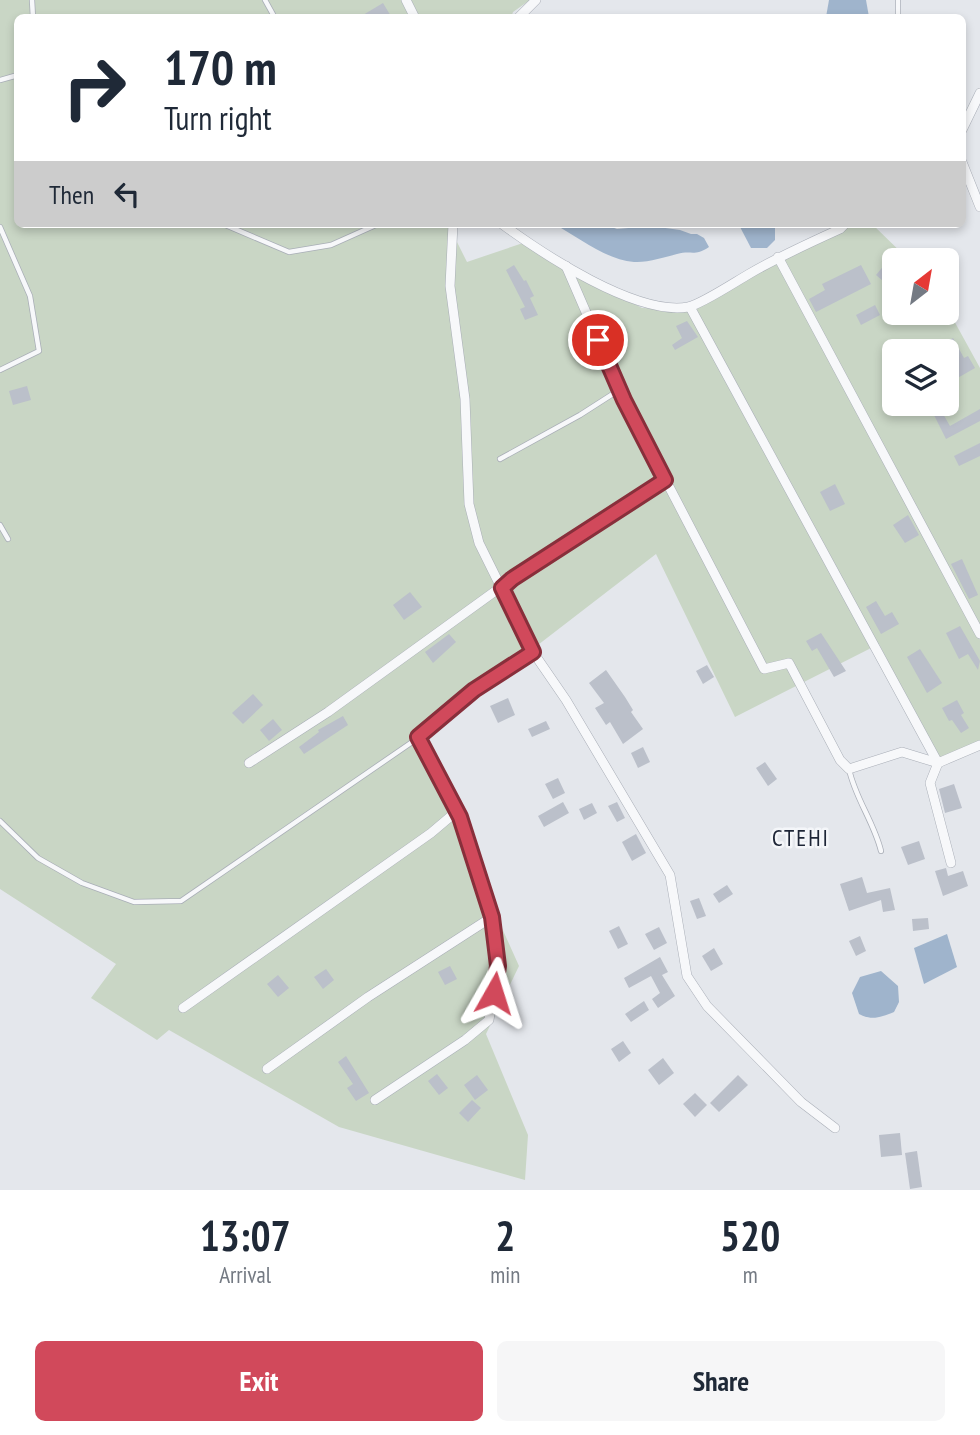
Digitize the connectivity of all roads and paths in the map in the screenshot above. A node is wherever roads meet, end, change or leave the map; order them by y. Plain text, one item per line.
1 (536, 0) edge
2 (522, 14) edge
3 (980, 93) edge
4 (966, 122) edge
5 (966, 172) edge
6 (980, 207) edge
7 (0, 227) edge
8 (232, 228) edge
9 (369, 228) edge
10 (453, 228) edge
11 (508, 228) edge
12 (840, 228) edge
13 (778, 257) junction
14 (566, 266) junction
15 (690, 307) junction
16 (0, 370) edge
17 (620, 389) junction
18 (500, 459) dead end
19 (665, 480) junction
20 (0, 525) edge
21 (8, 539) dead end
22 (502, 588) junction
23 (980, 634) edge
24 (533, 652) junction
25 (418, 737) junction
26 (980, 745) edge
27 (249, 763) dead end
28 (937, 763) junction
29 (849, 769) junction
30 (457, 811) junction
31 (0, 821) edge
32 (881, 851) dead end
33 (951, 863) dead end
34 (492, 917) junction
35 (183, 1009) dead end
36 (267, 1069) dead end
37 (375, 1100) dead end
38 (835, 1128) dead end

1 - 2 street
3 - 4 street
5 - 6 street
7 - 16 lane
8 - 9 lane
10 - 22 street
11 - 14 street
12 - 13 street
13 - 15 street
13 - 23 street
14 - 15 street
14 - 17 street
15 - 28 street
17 - 18 lane
17 - 19 street
19 - 22 street
19 - 29 street
20 - 21 lane
22 - 24 street
22 - 27 street
24 - 25 street
24 - 38 street
25 - 30 street
25 - 31 lane
26 - 28 street
28 - 29 street
28 - 33 street
29 - 32 lane
30 - 34 street
30 - 35 street
34 - 36 street
34 - 37 street

